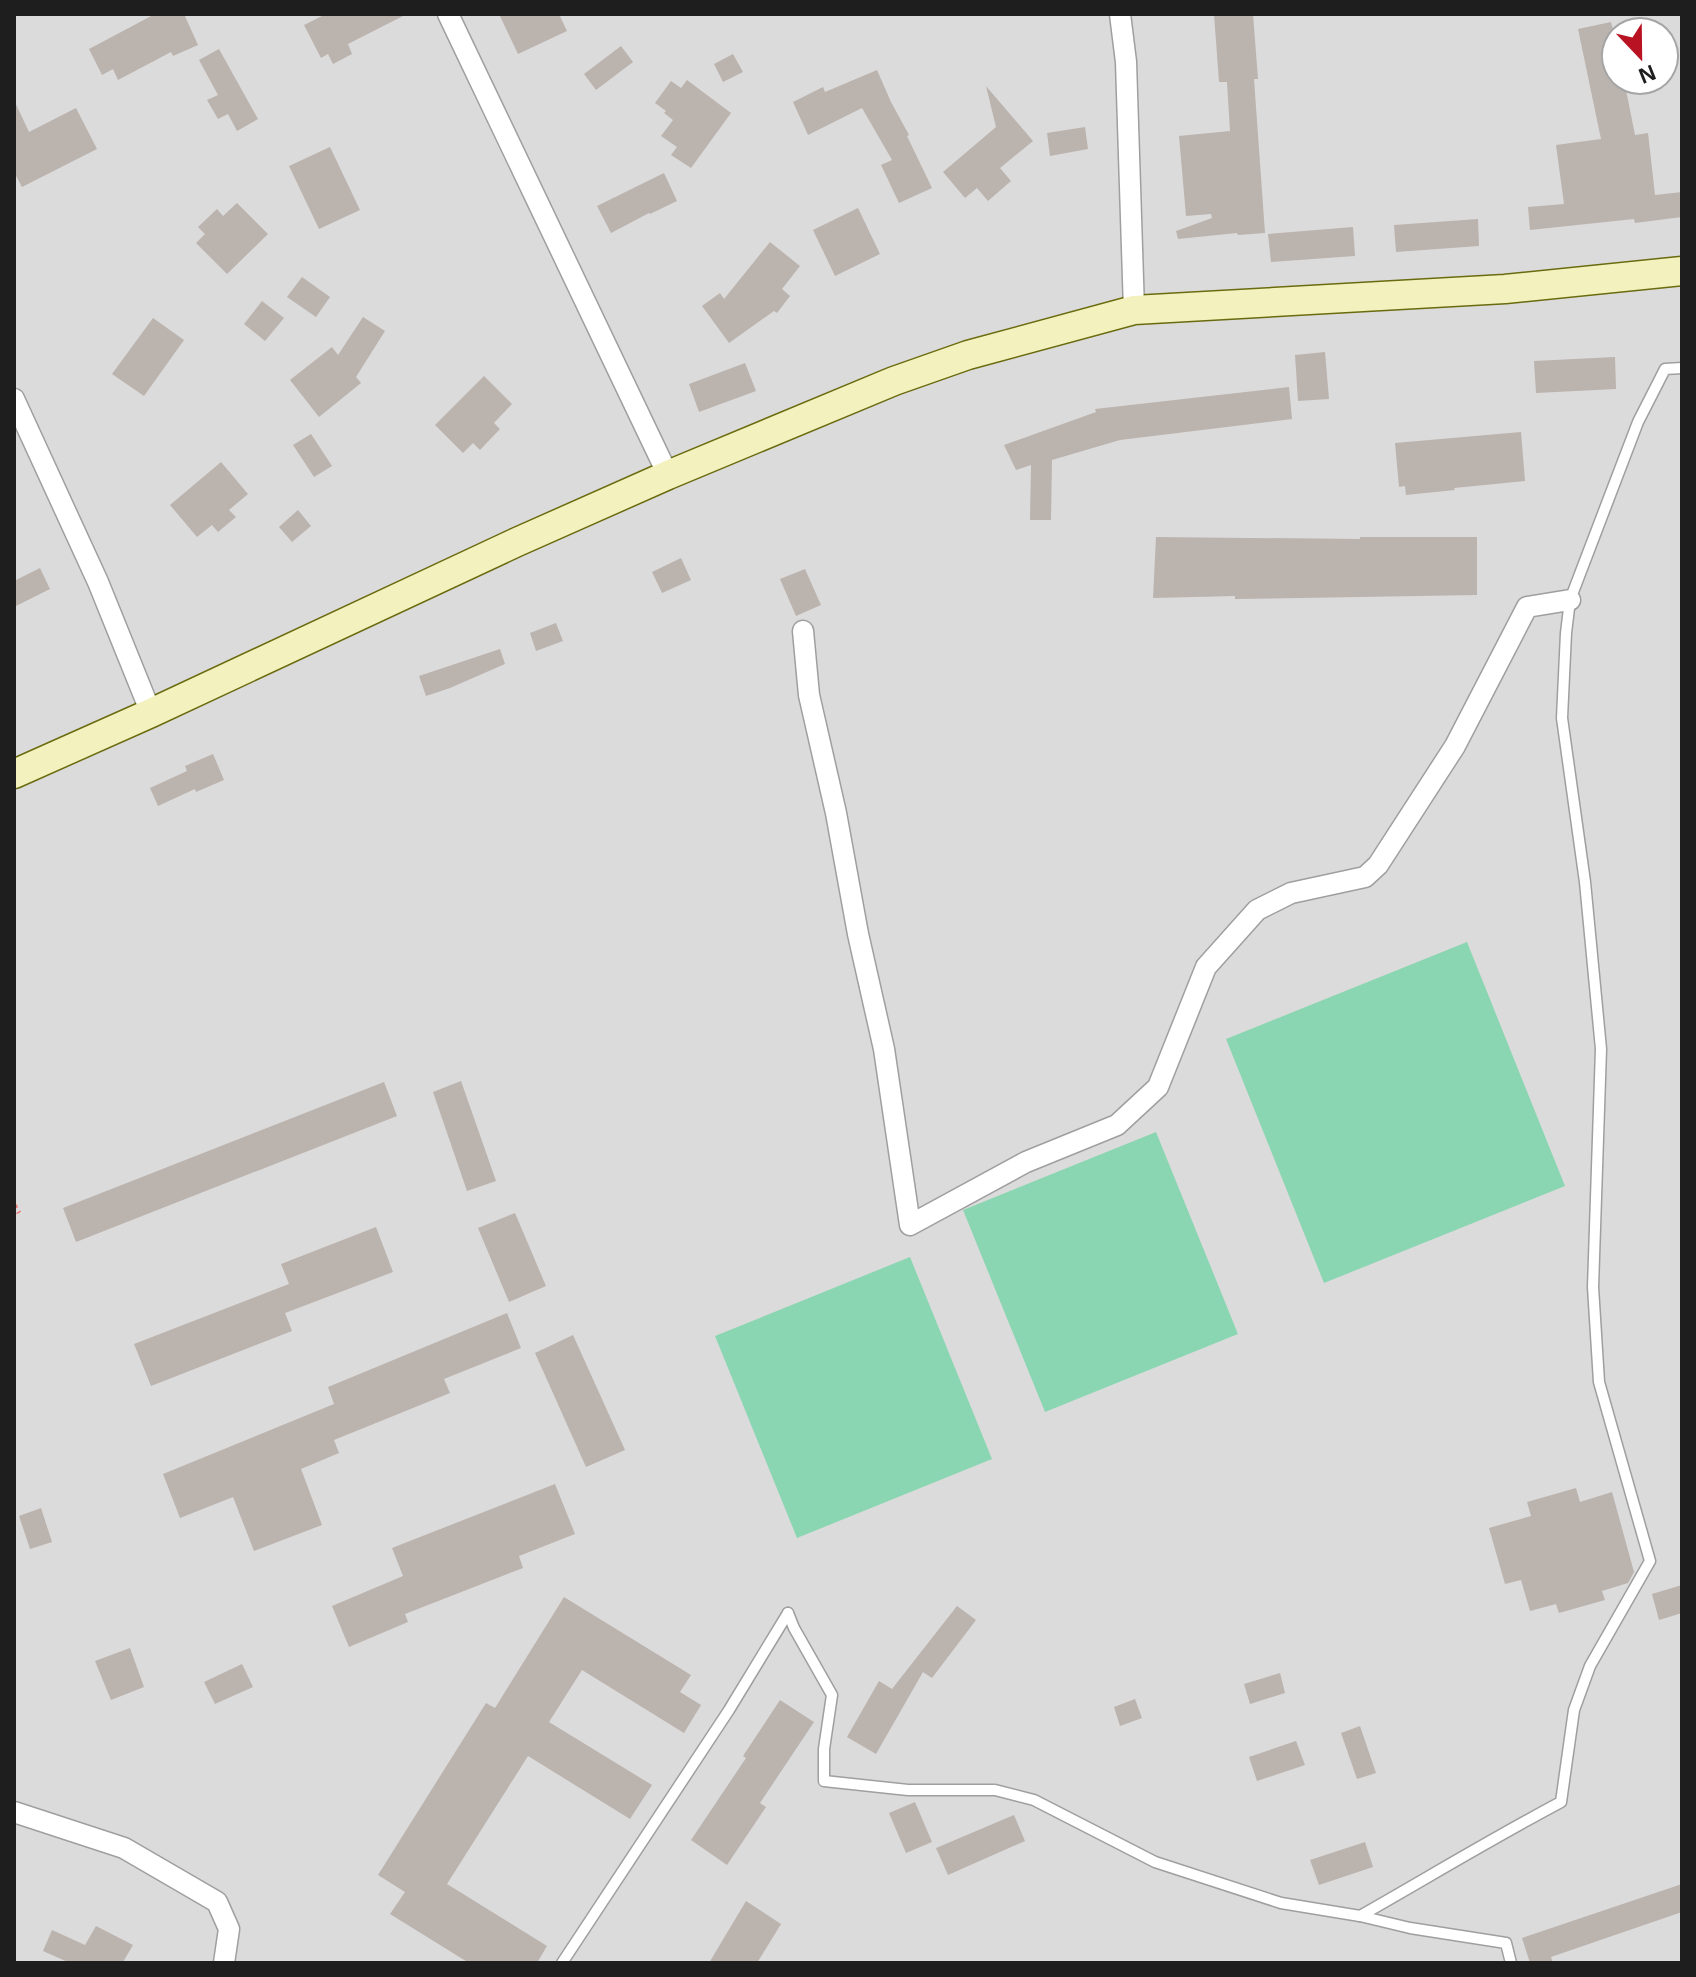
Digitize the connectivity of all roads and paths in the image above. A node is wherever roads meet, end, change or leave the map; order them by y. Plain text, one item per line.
1 (448, 14) edge
2 (1120, 14) edge
3 (1682, 271) edge
4 (1134, 310) junction
5 (1682, 368) edge
6 (14, 399) edge
7 (668, 475) junction
8 (1570, 600) junction
9 (803, 631) dead end
10 (151, 713) junction
11 (14, 774) edge
12 (14, 1205) edge
13 (19, 1213) dead end
14 (14, 1812) edge
15 (1360, 1916) junction
16 (224, 1963) edge
17 (562, 1963) edge
18 (1511, 1963) edge

1 - 7 street
2 - 4 street
3 - 4 street
4 - 7 street
5 - 8 lane
6 - 10 street
7 - 10 street
8 - 9 street
8 - 15 lane
10 - 11 street
12 - 13 path
14 - 16 street
15 - 17 lane
15 - 18 lane

